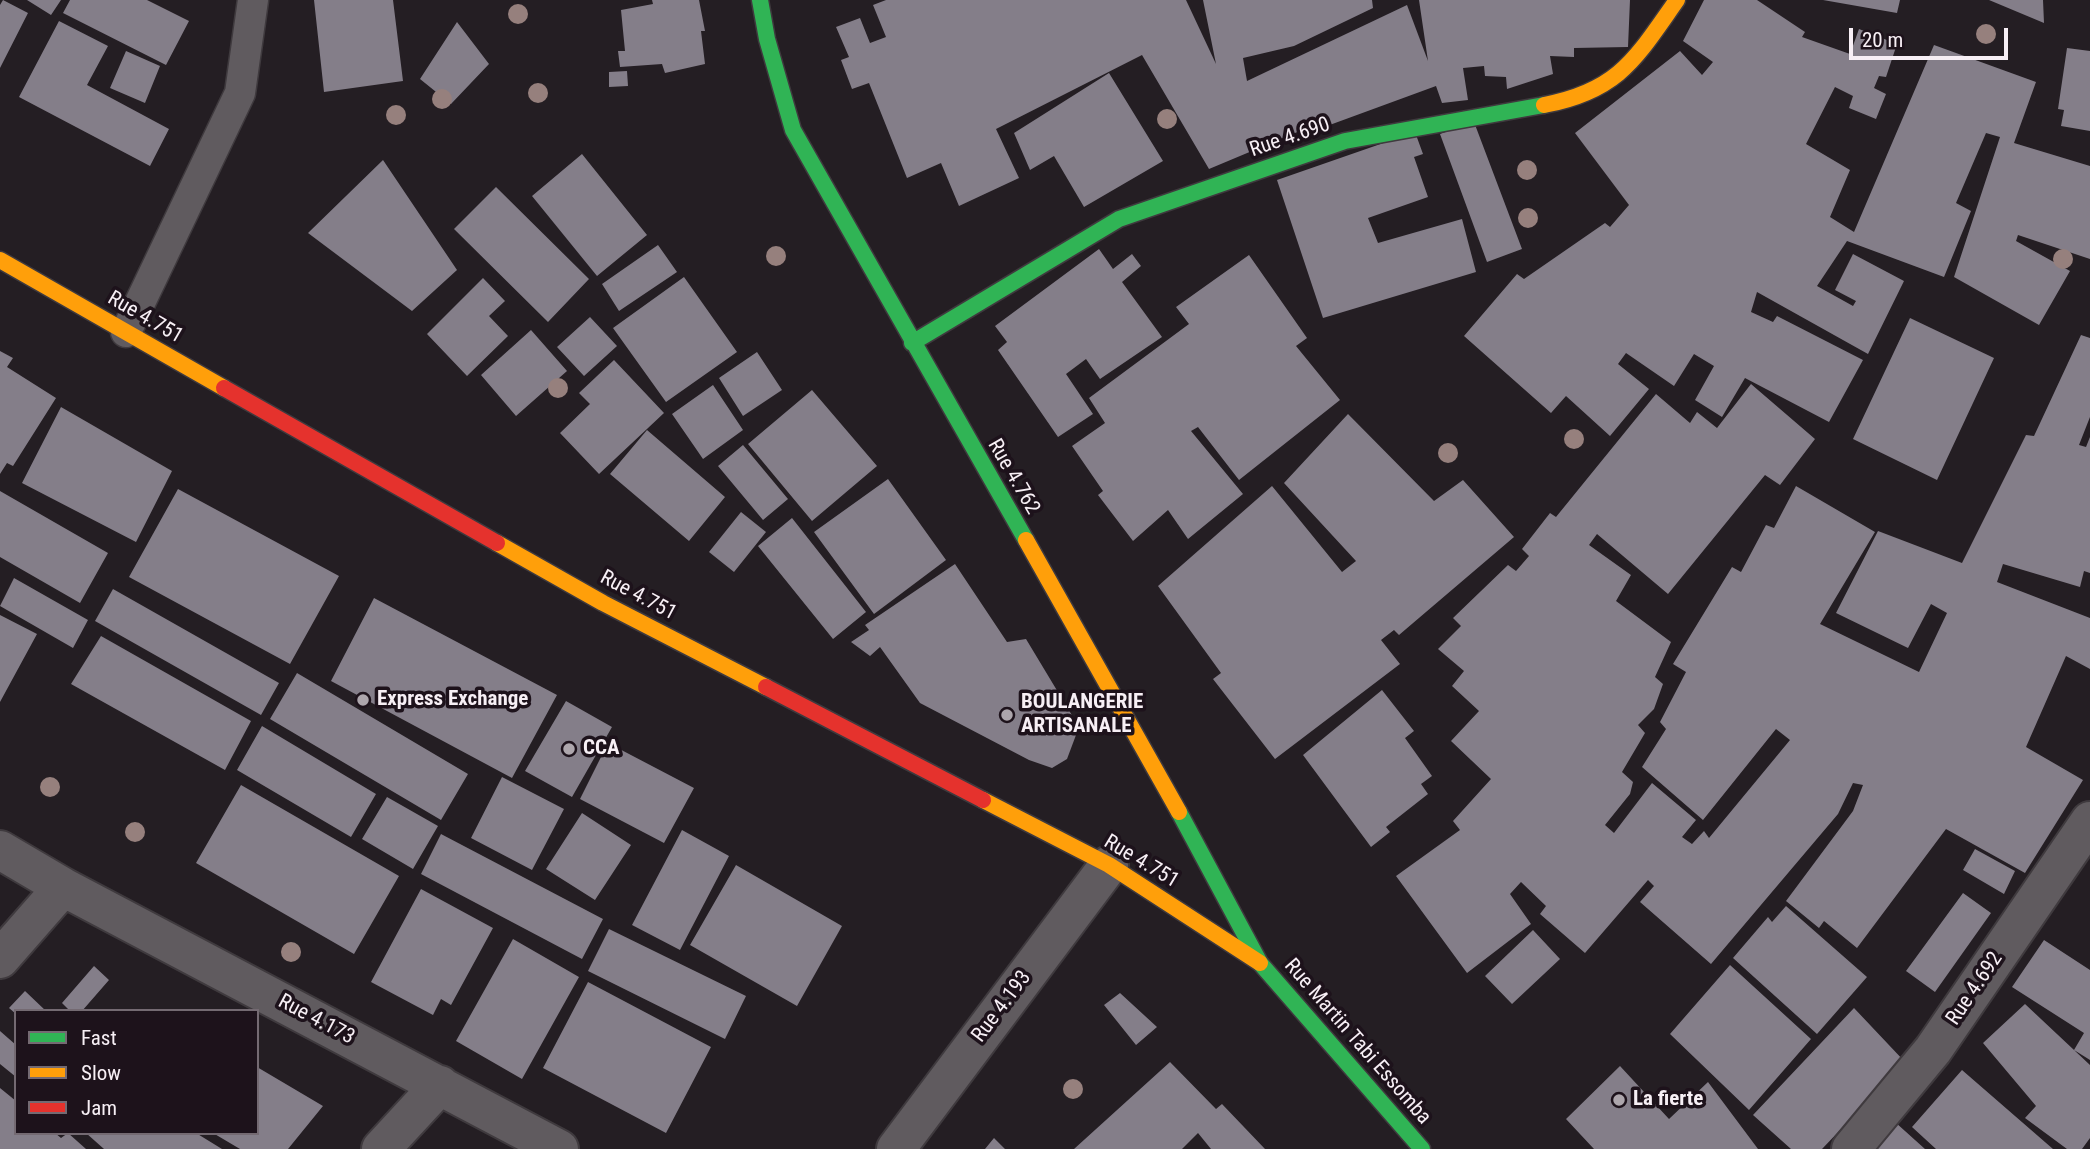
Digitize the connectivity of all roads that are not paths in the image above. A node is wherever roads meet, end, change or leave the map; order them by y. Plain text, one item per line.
1 (253, 0) edge
2 (760, 0) edge
3 (1677, 0) edge
4 (0, 260) edge
5 (126, 332) junction
6 (912, 343) junction
7 (2090, 821) edge
8 (0, 849) edge
9 (1108, 865) junction
10 (62, 887) junction
11 (0, 960) edge
12 (1261, 963) junction
13 (440, 1085) junction
14 (381, 1149) edge
15 (559, 1149) edge
16 (896, 1149) edge
17 (1422, 1149) edge
18 (1851, 1149) edge

1 - 5 lane
2 - 6 main road, Rue 4.762
3 - 6 main road, Rue 4.690
4 - 5 main road, Rue 4.751
5 - 9 main road, Rue 4.751
6 - 12 main road, Rue 4.762
7 - 18 street, Rue 4.692
8 - 10 street, Rue 4.173
9 - 12 main road, Rue 4.751
9 - 16 street, Rue 4.193
10 - 11 street
10 - 13 street, Rue 4.173
12 - 17 main road, Rue Martin Tabi Essomba
13 - 14 street
13 - 15 street, Rue 4.173

